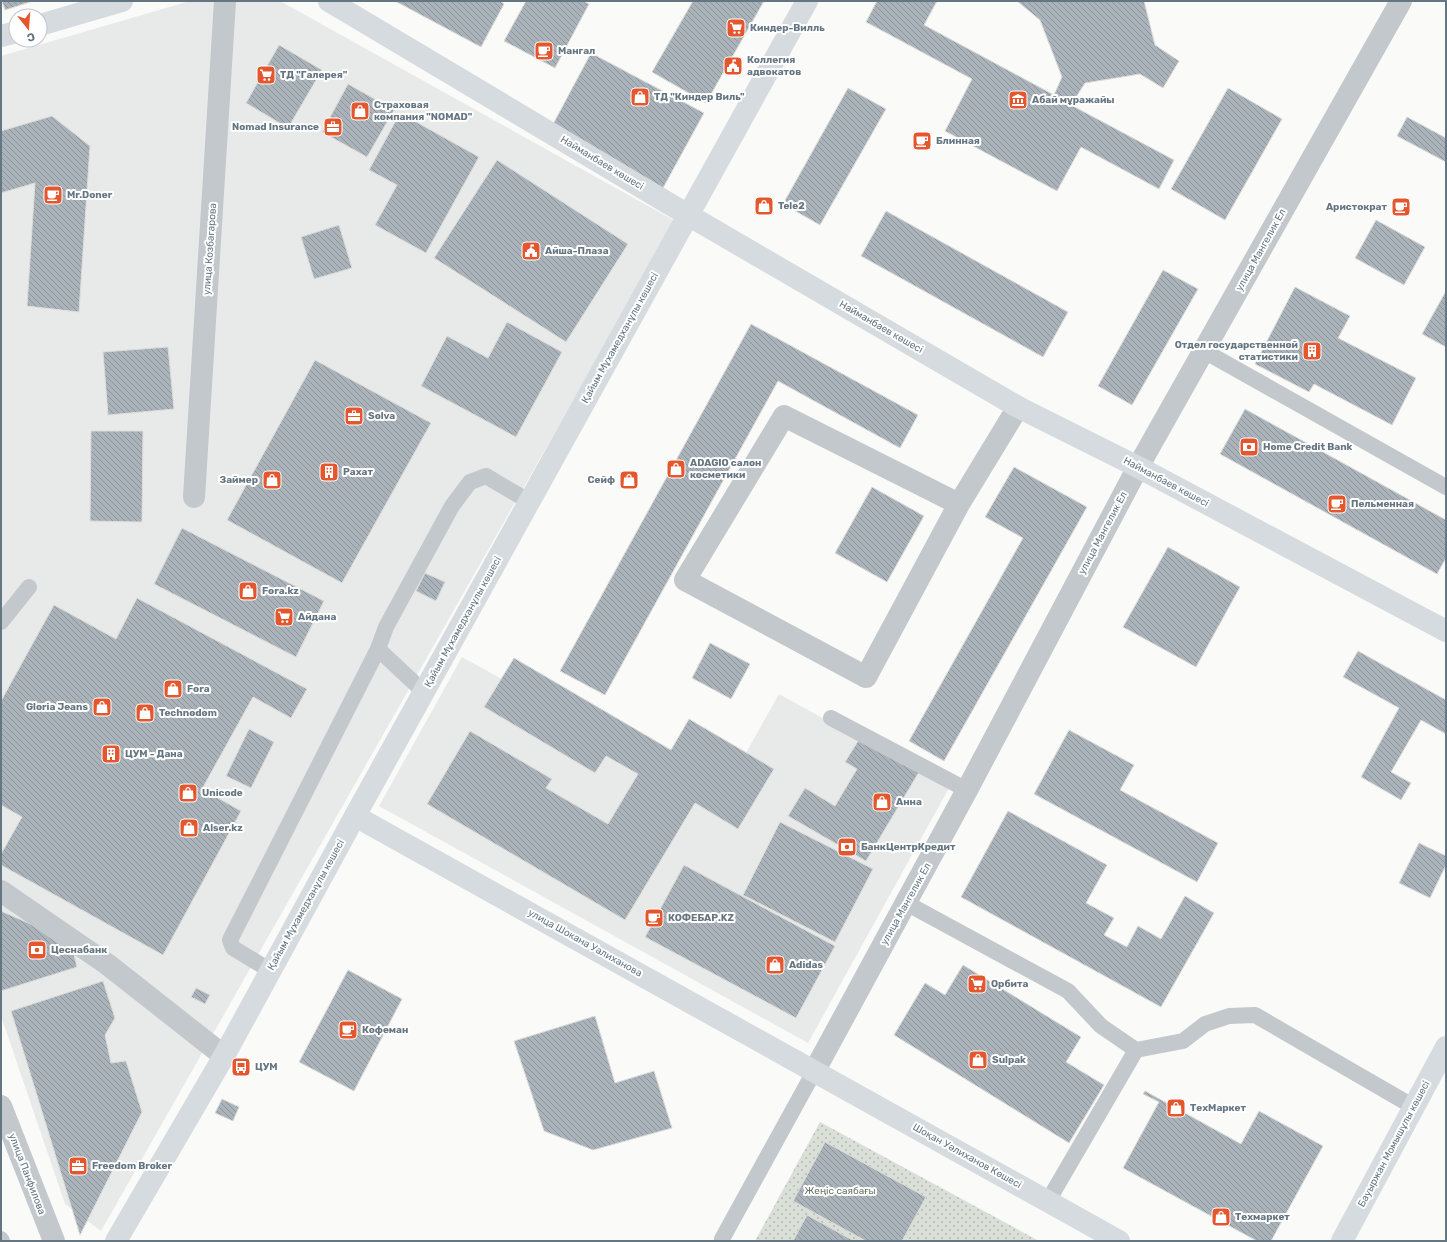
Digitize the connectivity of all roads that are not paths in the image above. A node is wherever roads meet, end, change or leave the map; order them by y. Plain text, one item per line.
1 (122, 1) edge
2 (225, 1) edge
3 (329, 1) edge
4 (807, 1) edge
5 (1401, 1) edge
6 (48, 23) edge
7 (688, 215) junction
8 (1204, 351) junction
9 (1018, 407) junction
10 (1138, 467) junction
11 (1446, 487) edge
12 (194, 497) dead end
13 (530, 502) junction
14 (959, 504) junction
15 (29, 588) dead end
16 (1, 622) edge
17 (1446, 631) edge
18 (378, 649) junction
19 (424, 692) junction
20 (831, 718) dead end
21 (967, 790) junction
22 (355, 816) junction
23 (1, 891) edge
24 (906, 903) junction
25 (271, 971) junction
26 (1446, 1047) edge
27 (1136, 1050) junction
28 (224, 1056) junction
29 (815, 1070) junction
30 (1, 1106) edge
31 (1414, 1107) junction
32 (1048, 1201) junction
33 (722, 1239) dead end
34 (54, 1241) edge
35 (116, 1241) edge
36 (1119, 1241) edge
37 (1342, 1241) edge

1 - 6 street
2 - 12 street, улица Козбагарова
3 - 7 street, Найманбаев көшесі
4 - 7 street, Қайым Мұхамедханұлы көшесі
5 - 8 street, улица Мангелик Ел
7 - 9 street, Найманбаев көшесі
7 - 13 street, Қайым Мұхамедханұлы көшесі
8 - 10 street, улица Мангелик Ел
8 - 11 lane
9 - 10 street, Найманбаев көшесі
9 - 14 street
10 - 17 street, Найманбаев көшесі
10 - 21 street, улица Мангелик Ел
13 - 18 lane
13 - 19 street, Қайым Мұхамедханұлы көшесі
14 - 14 street
15 - 16 lane
18 - 19 lane
18 - 25 lane
19 - 22 street, Қайым Мұхамедханұлы көшесі
20 - 21 lane
21 - 24 street, улица Мангелик Ел
22 - 25 street, Қайым Мұхамедханұлы көшесі
22 - 29 street, улица Шокана Уалиханова
23 - 28 street
24 - 27 lane
24 - 29 street, улица Мангелик Ел
25 - 28 street, Қайым Мұхамедханұлы көшесі
26 - 31 street, Бауыржан Момышұлы көшесі
27 - 31 lane
27 - 32 lane
28 - 35 street, Қайым Мұхамедханұлы көшесі
29 - 32 street, Шоқан Уәлиханов Көшесі
29 - 33 lane
30 - 34 street, улица Панфилова
31 - 37 street, Бауыржан Момышұлы көшесі
32 - 36 street, Шоқан Уәлиханов Көшесі

